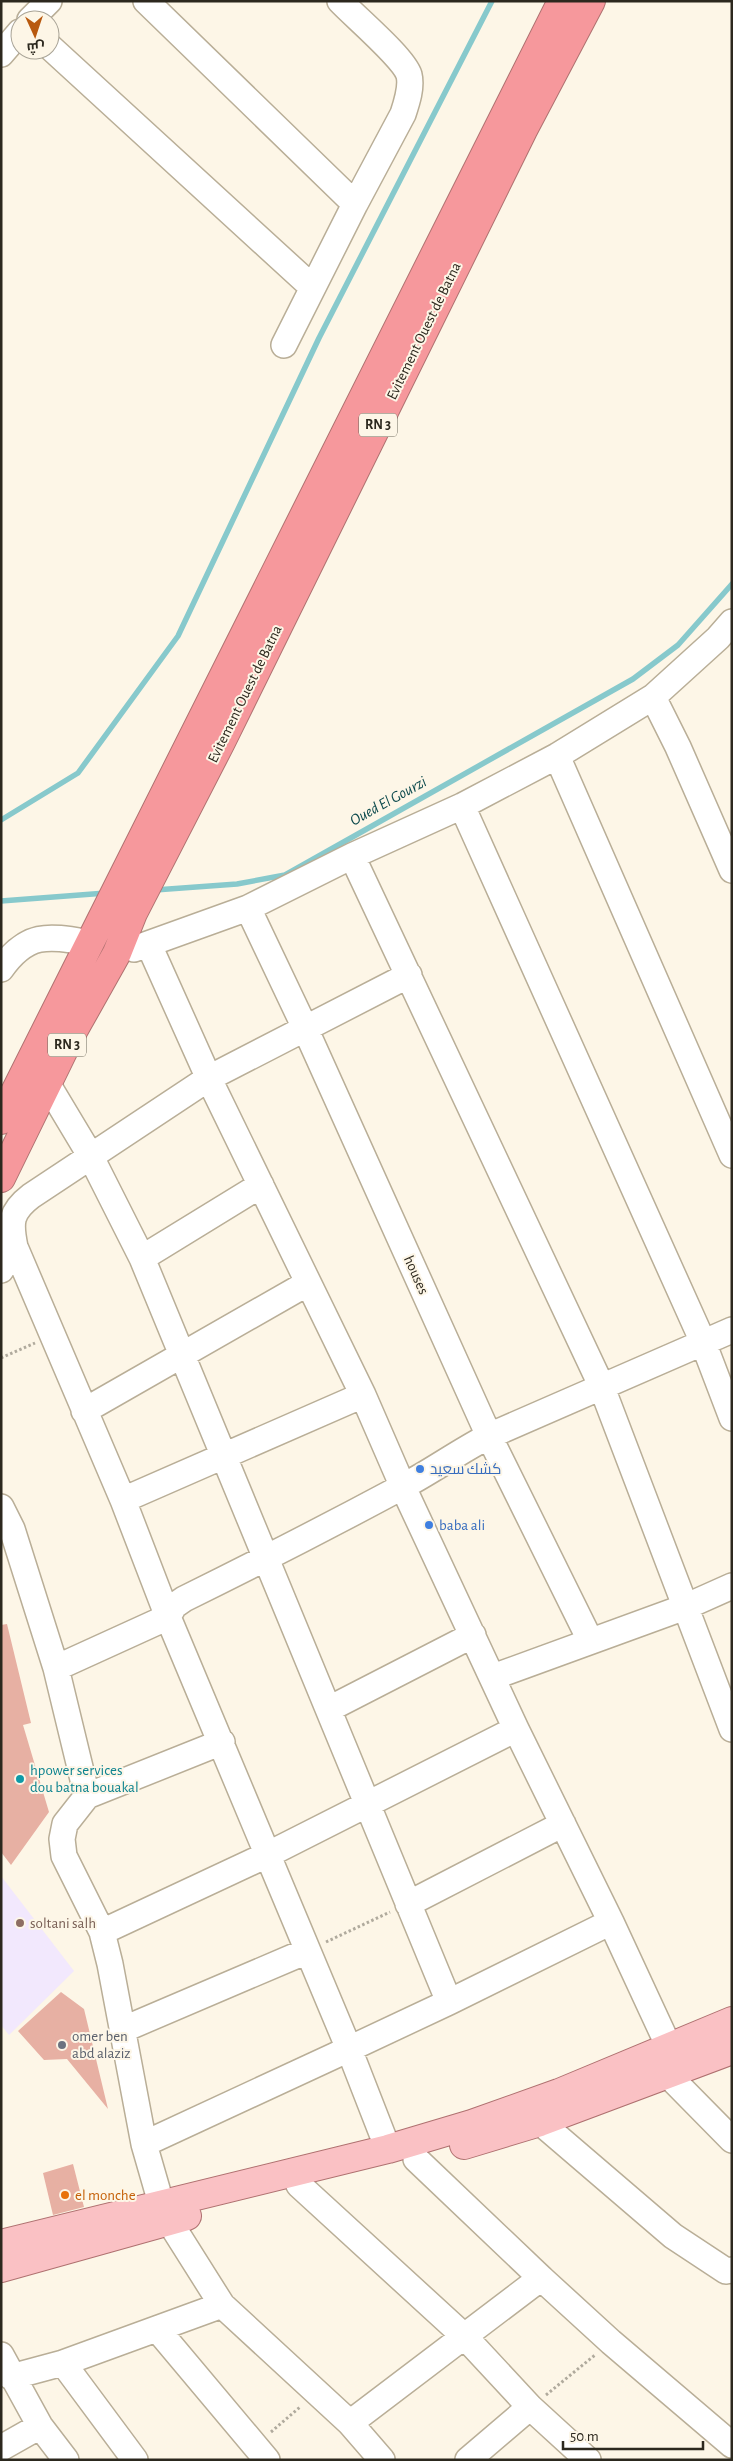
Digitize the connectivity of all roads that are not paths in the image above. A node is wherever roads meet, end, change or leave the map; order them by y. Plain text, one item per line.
1 (49, 1) edge
2 (146, 1) edge
3 (340, 1) edge
4 (562, 1) edge
5 (590, 1) edge
6 (40, 10) edge
7 (10, 44) edge
8 (1, 54) edge
9 (60, 56) edge
10 (354, 204) junction
11 (312, 287) junction
12 (284, 344) dead end
13 (732, 622) edge
14 (653, 697) junction
15 (557, 756) junction
16 (462, 806) junction
17 (154, 847) junction
18 (352, 856) junction
19 (732, 870) edge
20 (248, 908) junction
21 (90, 943) junction
22 (149, 945) junction
23 (117, 953) junction
24 (1, 969) edge
25 (409, 975) junction
26 (305, 1028) junction
27 (209, 1078) junction
28 (48, 1085) junction
29 (1, 1120) edge
30 (90, 1155) junction
31 (732, 1155) edge
32 (1, 1178) edge
33 (261, 1184) junction
34 (7, 1216) edge
35 (15, 1247) junction
36 (142, 1258) junction
37 (1, 1270) edge
38 (308, 1283) junction
39 (732, 1330) edge
40 (703, 1342) junction
41 (181, 1354) junction
42 (600, 1385) junction
43 (363, 1395) junction
44 (84, 1411) junction
45 (732, 1418) edge
46 (489, 1436) junction
47 (224, 1457) junction
48 (403, 1487) junction
49 (123, 1500) junction
50 (1, 1507) edge
51 (265, 1559) junction
52 (732, 1586) edge
53 (685, 1607) junction
54 (168, 1617) junction
55 (473, 1635) junction
56 (590, 1640) junction
57 (56, 1668) junction
58 (493, 1676) junction
59 (329, 1709) junction
60 (516, 1729) junction
61 (732, 1729) edge
62 (222, 1742) junction
63 (87, 1796) junction
64 (367, 1804) junction
65 (563, 1824) junction
66 (269, 1854) junction
67 (408, 1904) junction
68 (611, 1922) junction
69 (102, 1932) junction
70 (307, 1951) junction
71 (449, 2002) junction
72 (732, 2021) edge
73 (122, 2030) junction
74 (669, 2047) junction
75 (349, 2048) junction
76 (732, 2050) edge
77 (668, 2074) junction
78 (540, 2122) junction
79 (732, 2140) edge
80 (144, 2144) junction
81 (388, 2149) junction
82 (416, 2159) junction
83 (296, 2179) junction
84 (165, 2212) junction
85 (1, 2244) edge
86 (1, 2268) edge
87 (730, 2272) edge
88 (541, 2278) junction
89 (222, 2305) junction
90 (157, 2330) junction
91 (464, 2337) junction
92 (63, 2363) junction
93 (6, 2366) edge
94 (530, 2407) junction
95 (350, 2423) junction
96 (40, 2426) junction
97 (732, 2445) edge
98 (1, 2448) edge
99 (262, 2453) edge
100 (66, 2460) edge
101 (134, 2460) edge
102 (382, 2460) edge
103 (468, 2460) edge
104 (588, 2460) edge

1 - 6 street
2 - 10 street
3 - 10 street
4 - 17 highway, Evitement Ouest de Batna / RN 3
5 - 17 highway, Evitement Ouest de Batna / RN 3
7 - 8 street
9 - 11 street
10 - 11 street
11 - 12 street
13 - 14 street
14 - 15 street
14 - 19 street
15 - 16 street
15 - 31 street
16 - 18 street
16 - 40 street
17 - 21 highway, RN 3
17 - 23 highway, RN 3
18 - 20 street
18 - 25 street
20 - 22 street
20 - 26 street, houses
21 - 24 street
21 - 29 highway, RN 3
22 - 23 street
22 - 27 street
23 - 28 highway, RN 3
25 - 26 street
25 - 42 street
26 - 27 street
26 - 46 street, houses
27 - 30 street
27 - 33 street
28 - 30 street
28 - 32 highway, RN 3
30 - 34 street
30 - 36 street
33 - 36 street
33 - 38 street
34 - 35 street
35 - 37 street
35 - 44 street
36 - 41 street
38 - 41 street
38 - 43 street
39 - 40 street
40 - 42 street
40 - 45 street
41 - 44 street
41 - 47 street
42 - 46 street
42 - 53 street
43 - 47 street
43 - 48 street
44 - 49 street
46 - 48 street
46 - 56 street, houses
47 - 49 street
47 - 51 street
48 - 51 street
48 - 55 street
49 - 54 street
50 - 57 street
51 - 54 street
51 - 59 street
52 - 53 street
53 - 56 street
53 - 61 street
54 - 57 street
54 - 62 street
55 - 58 street
55 - 59 street
56 - 58 street
57 - 63 street
58 - 60 street
59 - 64 street
60 - 64 street
60 - 65 street
62 - 63 street
62 - 66 street
63 - 69 street
64 - 66 street
64 - 67 street
65 - 67 street
65 - 68 street
66 - 69 street
66 - 70 street
67 - 71 street
68 - 71 street
68 - 74 street
69 - 73 street
70 - 73 street
70 - 75 street
71 - 75 street
72 - 74 main road
73 - 80 street
74 - 77 street
74 - 81 main road
75 - 80 street
75 - 81 street
76 - 77 main road
77 - 78 main road
77 - 79 street
78 - 82 main road
78 - 87 street
80 - 84 street
81 - 83 main road
82 - 83 main road
82 - 88 street
83 - 84 main road
83 - 91 street
84 - 85 main road
84 - 86 main road
84 - 89 street
88 - 91 street
88 - 97 street
89 - 90 street
89 - 95 street
90 - 92 street
90 - 99 street
91 - 94 street
91 - 95 street
92 - 93 street
92 - 101 street
93 - 96 street
94 - 103 street
94 - 104 street
95 - 102 street
96 - 98 street
96 - 100 street

